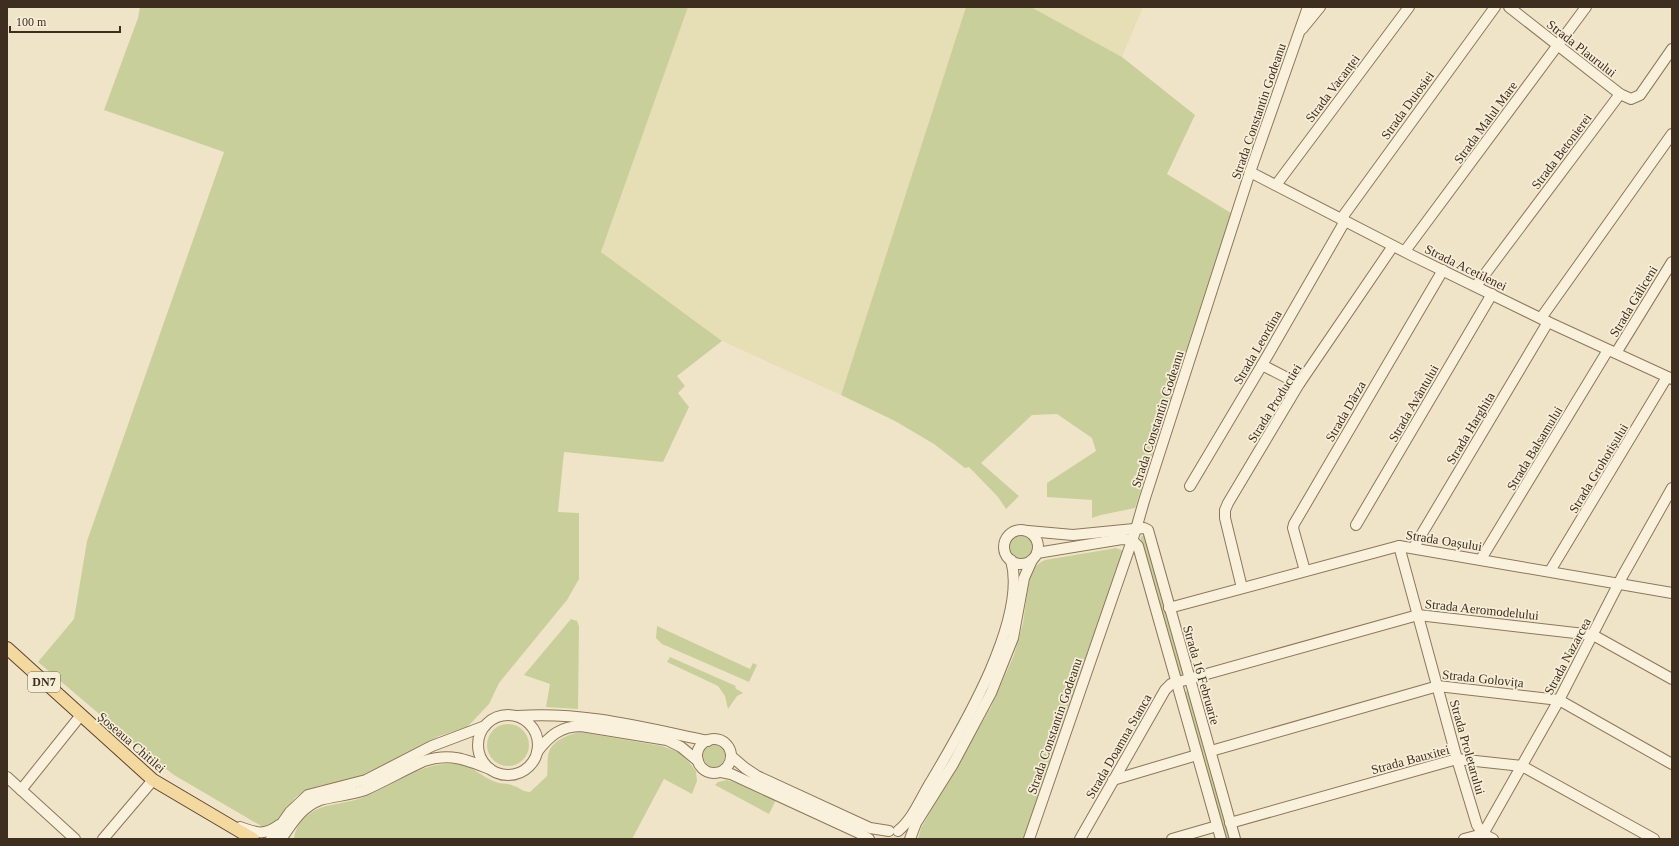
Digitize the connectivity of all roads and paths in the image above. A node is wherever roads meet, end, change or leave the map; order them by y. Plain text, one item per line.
1 (1308, 7) edge
2 (1320, 7) edge
3 (1409, 7) edge
4 (1495, 7) edge
5 (1509, 7) edge
6 (1586, 7) edge
7 (1298, 34) junction
8 (1558, 45) junction
9 (1672, 49) edge
10 (1620, 94) junction
11 (1672, 134) edge
12 (1250, 172) junction
13 (1276, 185) junction
14 (1343, 220) junction
15 (1394, 246) junction
16 (1405, 251) junction
17 (1672, 262) edge
18 (1443, 270) junction
19 (1476, 286) junction
20 (1492, 294) junction
21 (1545, 320) junction
22 (1612, 351) junction
23 (1262, 365) junction
24 (1670, 378) edge
25 (1299, 384) junction
26 (1190, 486) dead end
27 (1672, 488) edge
28 (1356, 524) dead end
29 (1136, 529) junction
30 (1028, 531) junction
31 (1132, 540) junction
32 (1399, 546) junction
33 (1414, 547) junction
34 (1035, 556) junction
35 (1482, 559) junction
36 (1011, 560) junction
37 (1305, 570) junction
38 (1550, 571) junction
39 (1620, 584) junction
40 (1242, 588) junction
41 (1672, 593) edge
42 (1169, 608) junction
43 (1418, 615) junction
44 (1593, 635) junction
45 (7, 648) edge
46 (1189, 678) junction
47 (1672, 679) edge
48 (1176, 682) junction
49 (1438, 686) junction
50 (1559, 700) junction
51 (81, 716) junction
52 (518, 716) junction
53 (485, 726) junction
54 (708, 741) junction
55 (1211, 751) junction
56 (537, 752) junction
57 (1197, 755) junction
58 (732, 756) junction
59 (1457, 759) junction
60 (698, 762) junction
61 (1672, 764) edge
62 (1522, 766) junction
63 (490, 769) junction
64 (721, 772) junction
65 (7, 777) edge
66 (153, 780) junction
67 (1113, 780) junction
68 (21, 790) junction
69 (216, 817) junction
70 (1230, 823) junction
71 (285, 826) junction
72 (1217, 826) junction
73 (894, 831) junction
74 (1482, 836) edge
75 (76, 839) edge
76 (103, 839) edge
77 (253, 839) edge
78 (272, 839) edge
79 (281, 839) edge
80 (288, 839) edge
81 (869, 839) edge
82 (882, 839) edge
83 (909, 839) edge
84 (1029, 839) edge
85 (1080, 839) edge
86 (1172, 839) edge
87 (1221, 839) edge
88 (1235, 839) edge
89 (1464, 839) edge
90 (1493, 839) edge
91 (1654, 839) edge

1 - 7 street, Strada Constantin Godeanu
2 - 7 street
3 - 13 street, Strada Vacanței
4 - 14 street, Strada Duiosiei
5 - 8 street, Strada Plaurului
6 - 8 street, Strada Malul Mare
7 - 12 street, Strada Constantin Godeanu
8 - 10 street, Strada Plaurului
8 - 16 street, Strada Malul Mare
9 - 10 street
10 - 19 street, Strada Betonierei
11 - 21 street, Strada Harghita
12 - 13 street, Strada Acetilenei
12 - 29 street, Strada Constantin Godeanu
13 - 14 street, Strada Acetilenei
14 - 15 street, Strada Acetilenei
14 - 23 street, Strada Leordina
15 - 16 street, Strada Acetilenei
15 - 25 street, Strada Productiei
16 - 18 street, Strada Acetilenei
17 - 22 street, Strada Găliceni
18 - 19 street, Strada Acetilenei
18 - 37 street, Strada Dârza
19 - 20 street, Strada Acetilenei
20 - 21 street, Strada Acetilenei
20 - 28 street, Strada Avântului
21 - 22 street, Strada Acetilenei
21 - 33 street, Strada Harghita
22 - 24 street, Strada Acetilenei
22 - 35 street, Strada Balsamului
23 - 25 street
23 - 26 street, Strada Leordina
24 - 38 street, Strada Grohotișului
25 - 40 street, Strada Productiei
27 - 39 street, Strada Nazarcea
29 - 30 street
29 - 31 street, Strada Constantin Godeanu
29 - 42 street, Strada 16 Februarie
30 - 34 street
30 - 36 street
31 - 34 street
31 - 48 street, Strada 16 Februarie
31 - 84 street, Strada Constantin Godeanu
32 - 33 street, Strada Oașului
32 - 37 street, Strada Oașului
32 - 43 street, Strada Proletarului
33 - 35 street, Strada Oașului
34 - 36 street
34 - 83 street
35 - 38 street, Strada Oașului
36 - 73 street
37 - 40 street, Strada Oașului
38 - 39 street, Strada Oașului
39 - 41 street, Strada Oașului
39 - 44 street, Strada Nazarcea
40 - 42 street, Strada Oașului
42 - 46 street, Strada 16 Februarie
43 - 44 street, Strada Aeromodelului
43 - 46 street, Strada Aeromodelului
43 - 49 street, Strada Proletarului
44 - 47 street, Strada Aeromodelului
44 - 50 street, Strada Nazarcea
45 - 51 main road, Șoseaua Chitilei / DN7
46 - 48 street, Strada Doamna Stanca
46 - 55 street, Strada 16 Februarie
48 - 57 street, Strada 16 Februarie
48 - 67 street, Strada Doamna Stanca
49 - 50 street, Strada Golovița
49 - 55 street, Strada Golovița
49 - 59 street, Strada Proletarului
50 - 61 street, Strada Golovița
50 - 62 street, Strada Nazarcea
51 - 66 main road, Șoseaua Chitilei / DN7
51 - 68 street
52 - 53 street
52 - 54 street
52 - 56 street
53 - 63 street
53 - 71 street
54 - 58 street
54 - 60 street
55 - 70 street, Strada 16 Februarie
56 - 60 street
56 - 63 street
57 - 67 street
57 - 72 street, Strada 16 Februarie
58 - 64 street
58 - 73 street
59 - 62 street, Strada Bauxitei
59 - 70 street, Strada Bauxitei
59 - 74 street, Strada Proletarului
60 - 64 street
62 - 74 street, Strada Nazarcea
62 - 91 street, Strada Bauxitei
63 - 71 street
64 - 81 street
65 - 68 street
66 - 69 main road, Șoseaua Chitilei / DN7
66 - 76 street
67 - 85 street, Strada Doamna Stanca
68 - 75 street
69 - 71 street
69 - 77 main road, Șoseaua Chitilei / DN7
70 - 88 street, Strada 16 Februarie
71 - 78 street
71 - 79 street
71 - 80 street
72 - 86 street
72 - 87 street, Strada 16 Februarie
73 - 82 street
73 - 83 street
74 - 89 street
74 - 90 street

